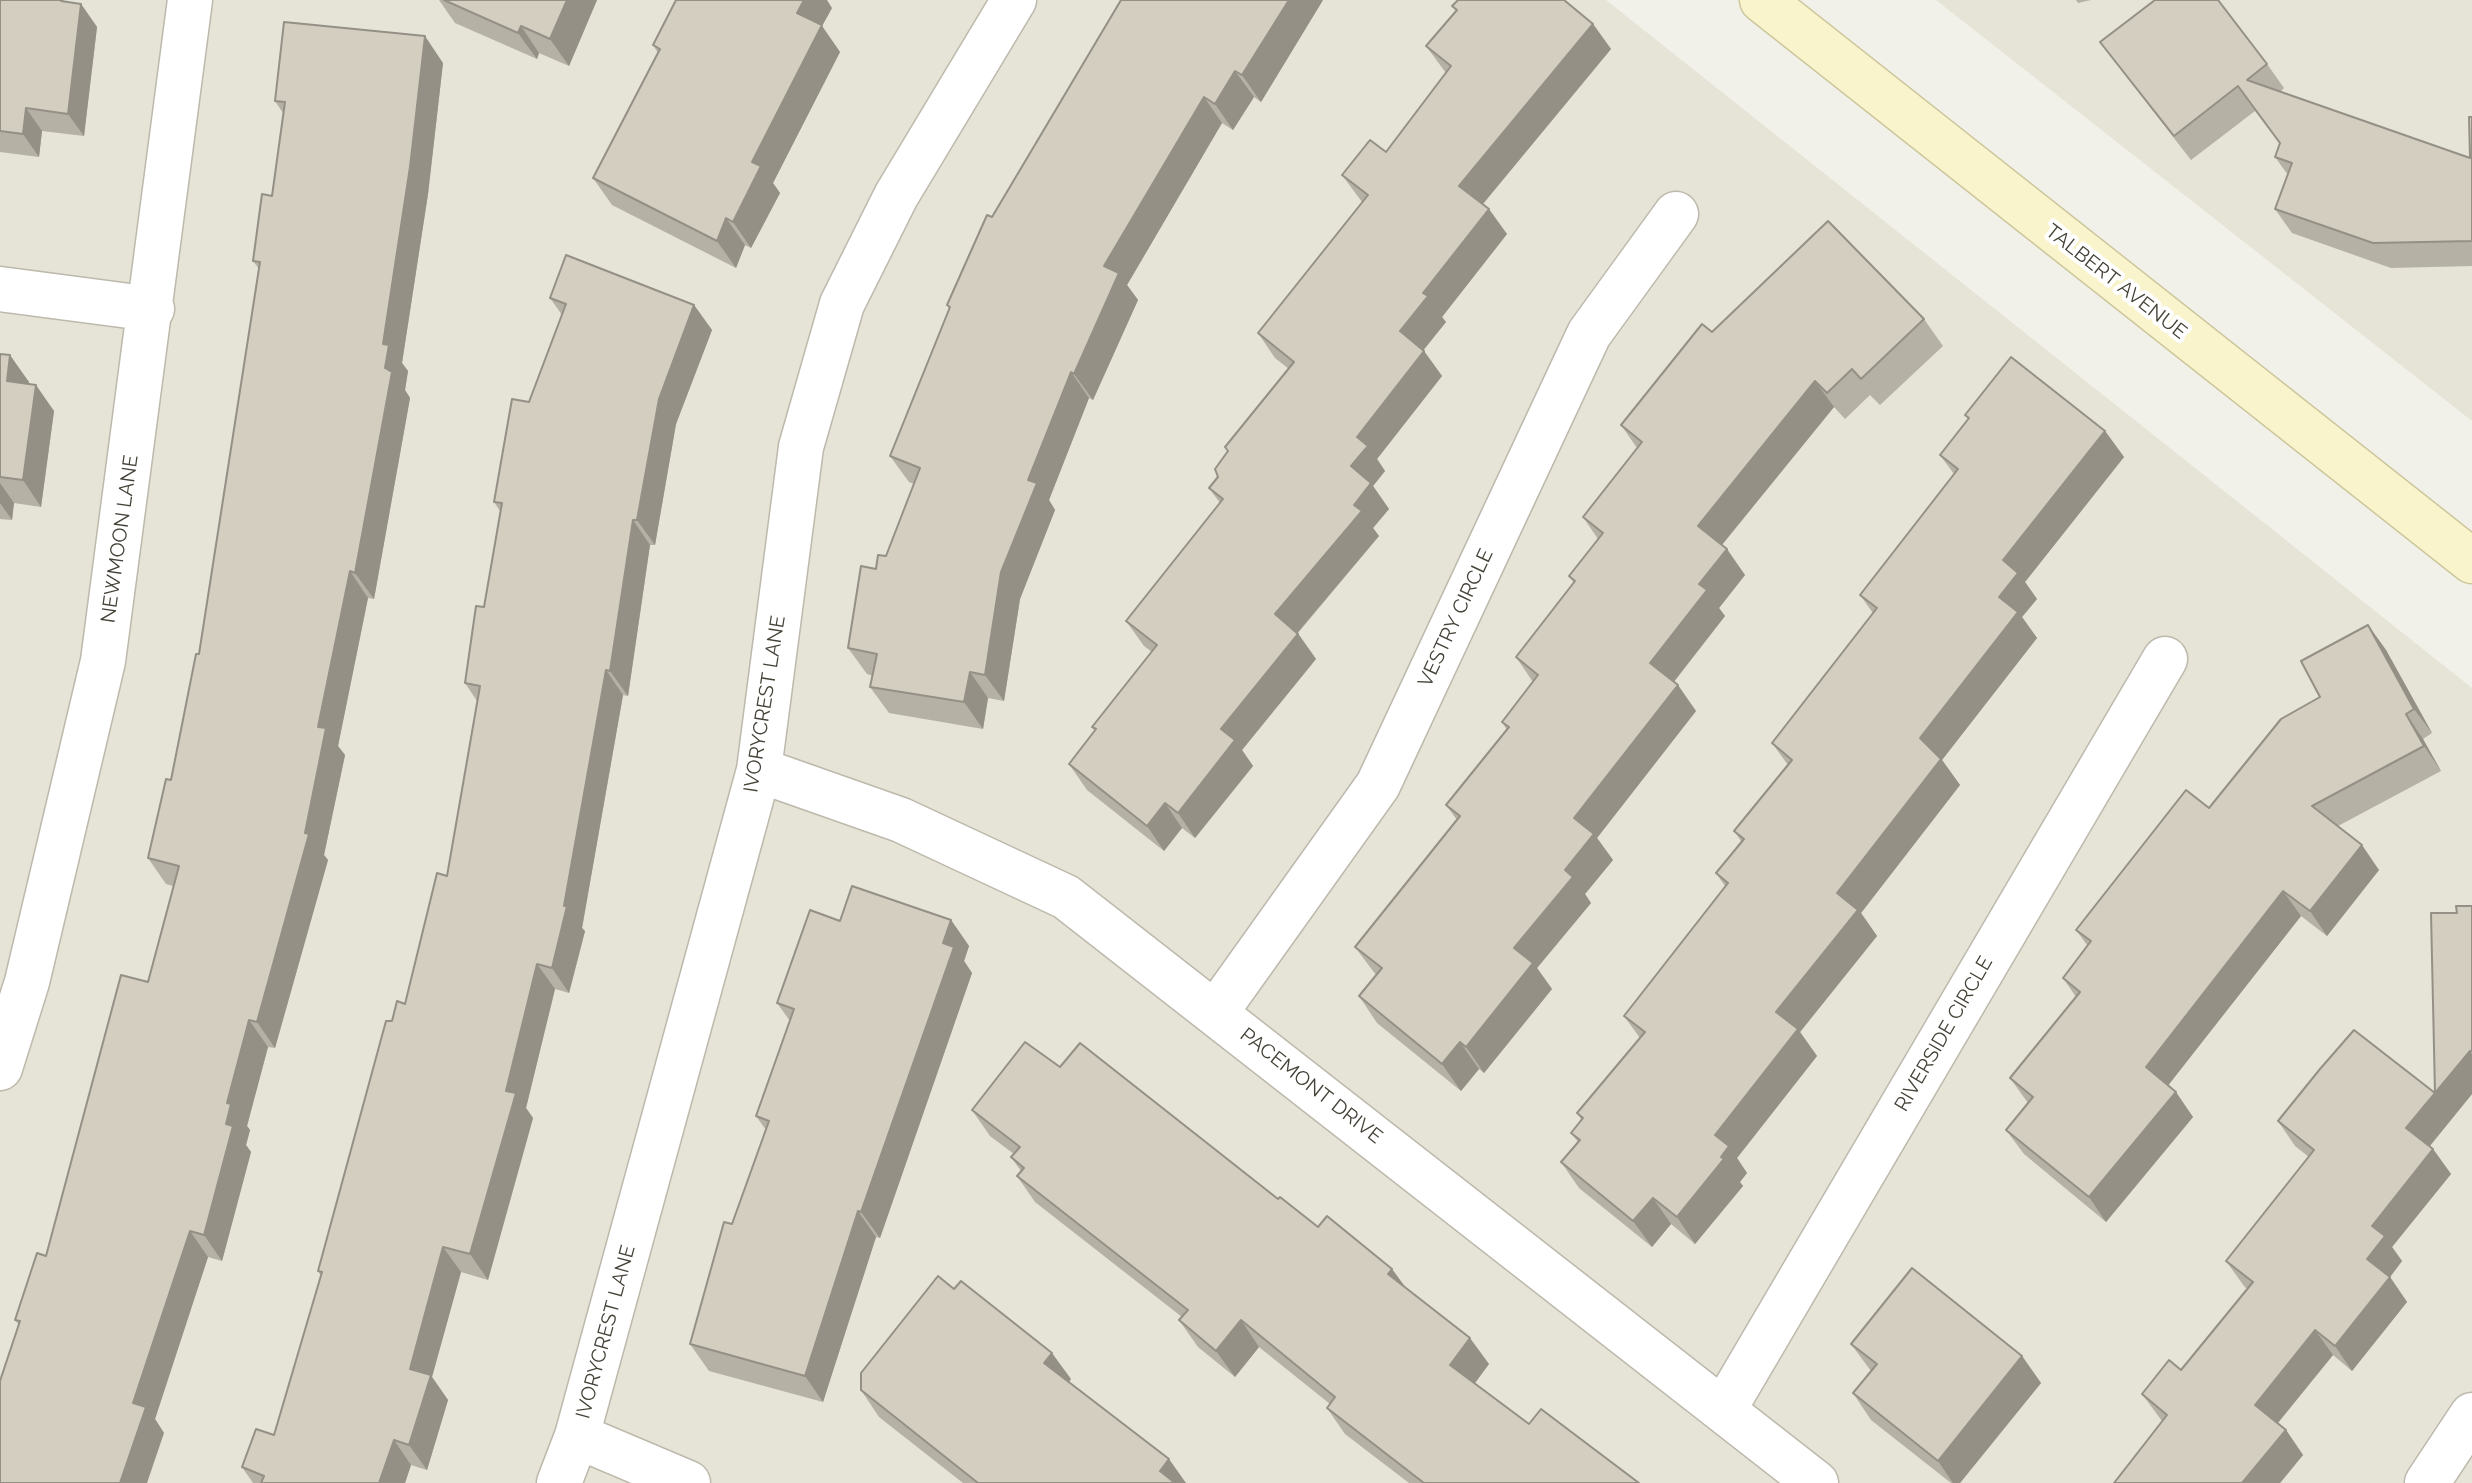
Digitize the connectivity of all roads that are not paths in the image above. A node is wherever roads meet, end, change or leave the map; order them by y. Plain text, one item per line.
1 (190, 0) edge
2 (1014, 0) edge
3 (1762, 0) edge
4 (1676, 214) dead end
5 (0, 289) edge
6 (152, 309) junction
7 (2472, 561) edge
8 (2165, 659) dead end
9 (759, 770) junction
10 (14, 980) edge
11 (1216, 1012) junction
12 (0, 1068) edge
13 (1724, 1409) junction
14 (2472, 1415) edge
15 (577, 1436) junction
16 (559, 1483) edge
17 (688, 1483) edge
18 (1816, 1483) edge
19 (2427, 1483) edge

1 - 6 street, NEWMOON LANE
2 - 9 street, IVORYCREST LANE
3 - 7 street, TALBERT AVENUE
4 - 11 street, VESTRY CIRCLE
5 - 6 street
6 - 10 street, NEWMOON LANE
8 - 13 street, RIVERSIDE CIRCLE
9 - 11 street, PACEMONT DRIVE
9 - 15 street, IVORYCREST LANE
10 - 12 street, NEWMOON LANE
11 - 13 street, PACEMONT DRIVE
13 - 18 street, PACEMONT DRIVE
14 - 19 street
15 - 16 street, IVORYCREST LANE
15 - 17 street

